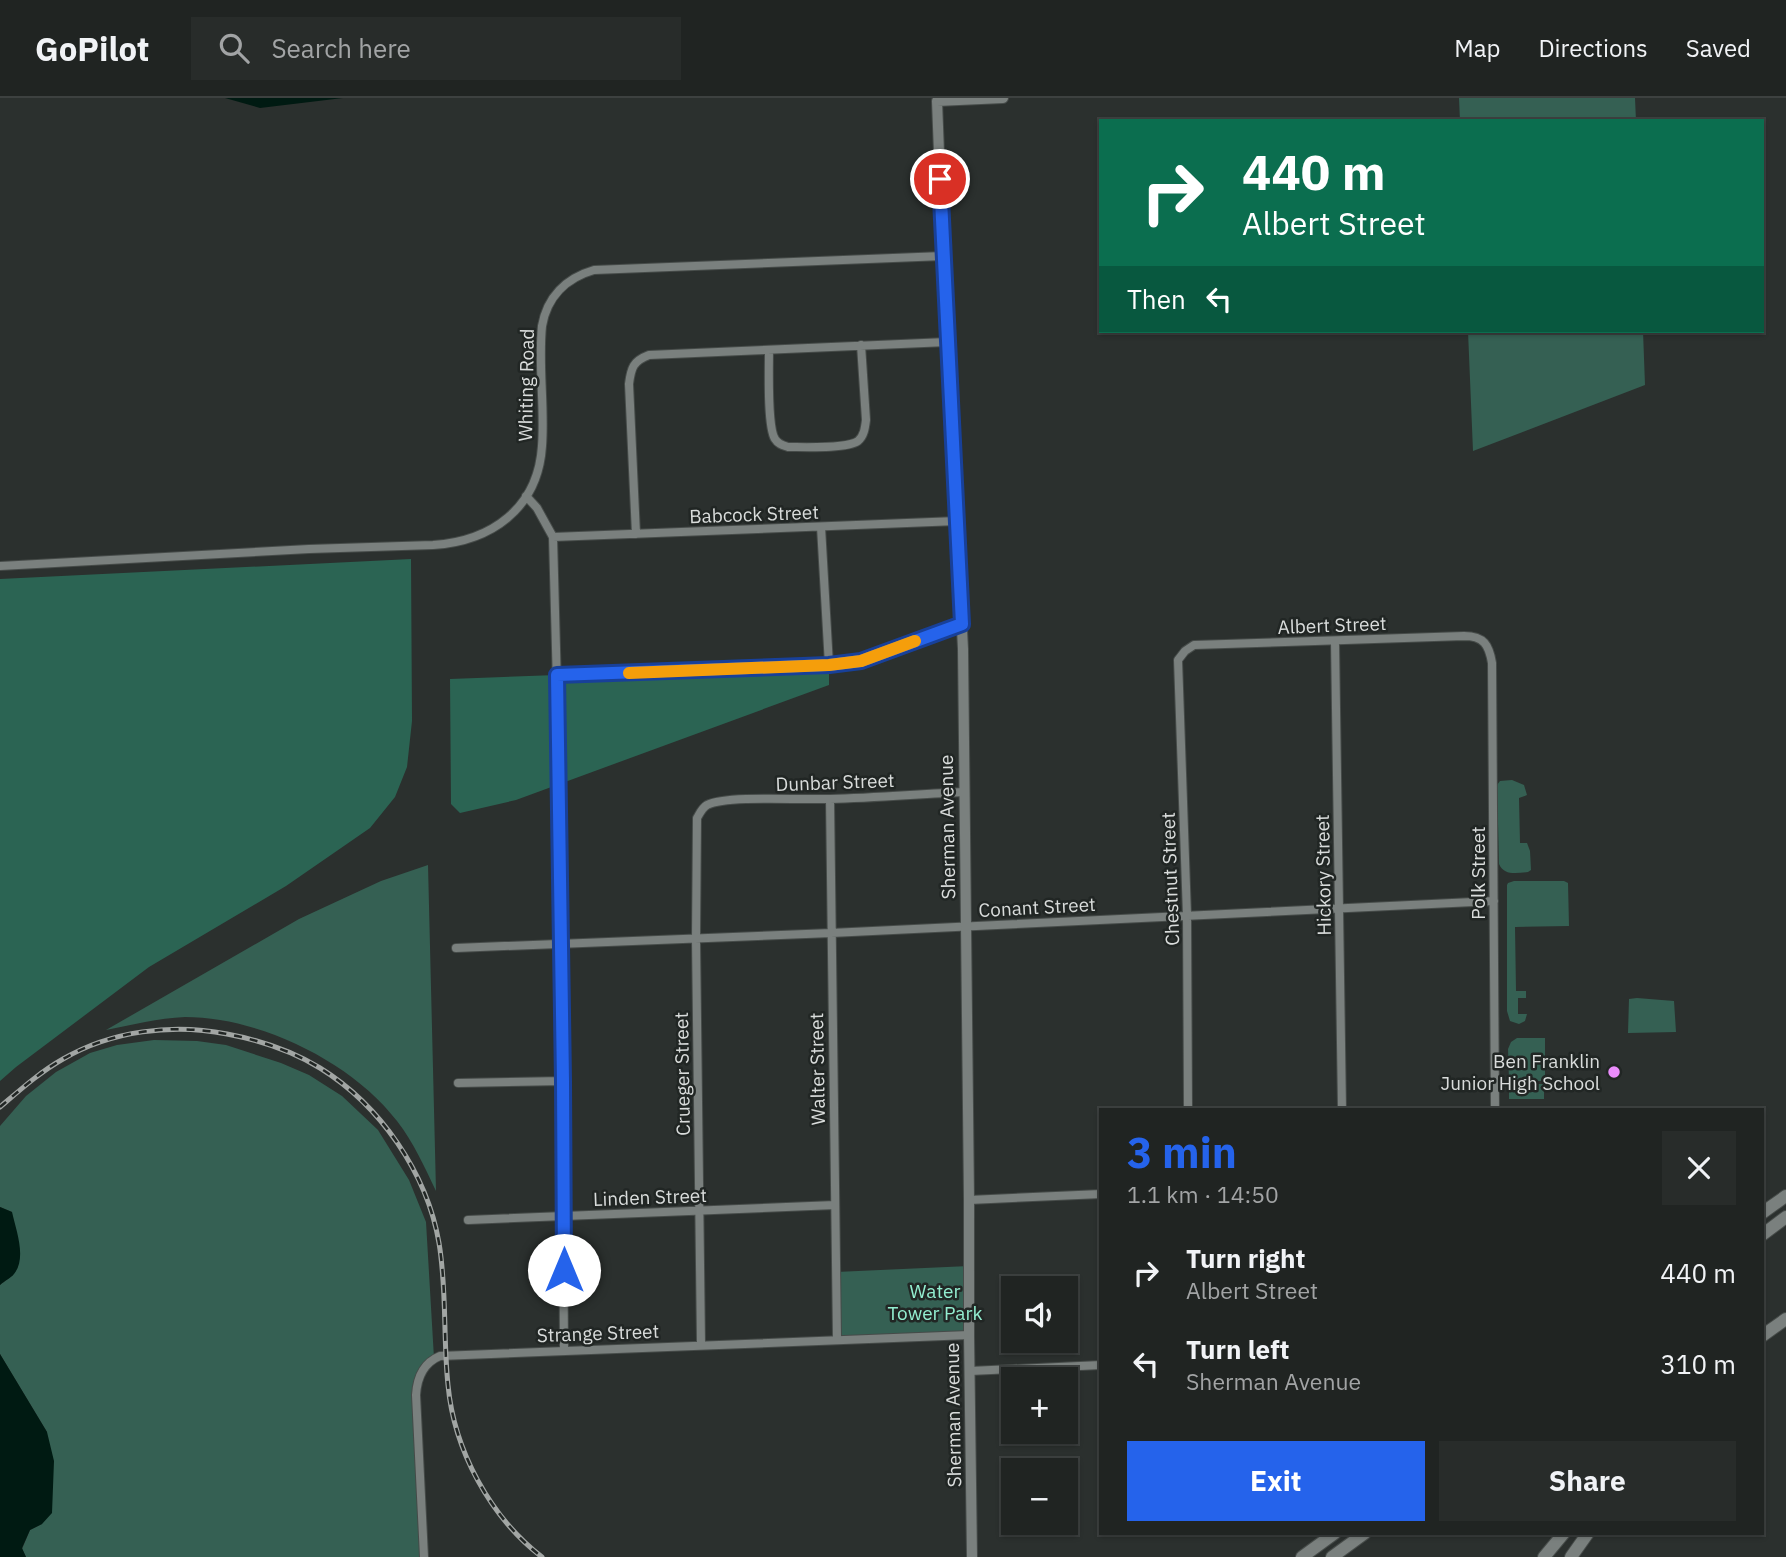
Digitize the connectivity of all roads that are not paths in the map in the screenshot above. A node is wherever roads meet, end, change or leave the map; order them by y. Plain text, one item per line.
1 (1003, 98) edge
2 (937, 100) edge
3 (943, 257) junction
4 (947, 342) junction
5 (861, 345) junction
6 (769, 350) junction
7 (526, 496) junction
8 (957, 521) junction
9 (821, 527) junction
10 (636, 534) junction
11 (553, 537) junction
12 (0, 566) edge
13 (962, 624) junction
14 (1481, 639) joint
15 (1335, 641) junction
16 (1185, 651) joint
17 (829, 665) junction
18 (557, 675) junction
19 (964, 792) junction
20 (830, 799) junction
21 (706, 805) joint
22 (1494, 901) junction
23 (1340, 909) junction
24 (1187, 915) junction
25 (966, 926) junction
26 (831, 933) junction
27 (696, 939) junction
28 (561, 945) junction
29 (456, 948) dead end
30 (563, 1081) junction
31 (458, 1083) dead end
32 (1188, 1108) edge
33 (1342, 1108) edge
34 (1495, 1108) edge
35 (1099, 1194) edge
36 (1786, 1196) edge
37 (969, 1200) junction
38 (835, 1205) junction
39 (700, 1210) junction
40 (1764, 1212) edge
41 (564, 1216) junction
42 (1786, 1217) edge
43 (468, 1220) dead end
44 (1764, 1234) edge
45 (1786, 1319) edge
46 (1766, 1331) edge
47 (969, 1335) junction
48 (837, 1339) junction
49 (701, 1345) junction
50 (564, 1350) junction
51 (1099, 1365) edge
52 (970, 1371) junction
53 (1332, 1535) edge
54 (1362, 1535) edge
55 (1586, 1535) edge
56 (1560, 1538) edge
57 (424, 1557) edge
58 (972, 1557) edge
59 (1302, 1557) edge
60 (1332, 1557) edge
61 (1544, 1557) edge
62 (1571, 1557) edge

1 - 2 street
2 - 3 street, Sherman Avenue
3 - 4 street, Sherman Avenue
3 - 7 street, Whiting Road
4 - 5 street
4 - 8 street, Sherman Avenue
5 - 6 street
5 - 6 street
6 - 10 street
7 - 11 street
7 - 12 street, Whiting Road
8 - 9 street, Babcock Street
8 - 13 street, Sherman Avenue
9 - 10 street, Babcock Street
9 - 17 street
10 - 11 street, Babcock Street
11 - 18 street
13 - 17 street
13 - 19 street, Sherman Avenue
14 - 15 street, Albert Street
14 - 22 street, Polk Street
15 - 16 street, Albert Street
15 - 23 street, Hickory Street
16 - 24 street, Chestnut Street
17 - 18 street
18 - 28 street
19 - 20 street, Dunbar Street
19 - 25 street, Sherman Avenue
20 - 21 street, Dunbar Street
20 - 26 street, Walter Street
21 - 27 street, Crueger Street
22 - 23 street, Conant Street
22 - 34 street, Polk Street
23 - 24 street, Conant Street
23 - 33 street, Hickory Street
24 - 25 street, Conant Street
24 - 32 street, Chestnut Street
25 - 26 street, Conant Street
25 - 37 street, Sherman Avenue
26 - 27 street, Conant Street
26 - 38 street, Walter Street
27 - 28 street, Conant Street
27 - 39 street, Crueger Street
28 - 29 street, Conant Street
28 - 30 street
30 - 31 street
30 - 41 street
35 - 37 street
36 - 40 main road
37 - 47 street, Sherman Avenue
38 - 39 street, Linden Street
38 - 48 street, Walter Street
39 - 41 street, Linden Street
39 - 49 street, Crueger Street
41 - 43 street, Linden Street
41 - 50 street
42 - 44 main road
45 - 46 main road
47 - 48 street, Strange Street
47 - 52 street, Sherman Avenue
48 - 49 street, Strange Street
49 - 50 street, Strange Street
50 - 57 street, Strange Street
51 - 52 street
52 - 58 street, Sherman Avenue
53 - 59 main road
54 - 60 main road
55 - 62 main road
56 - 61 main road

